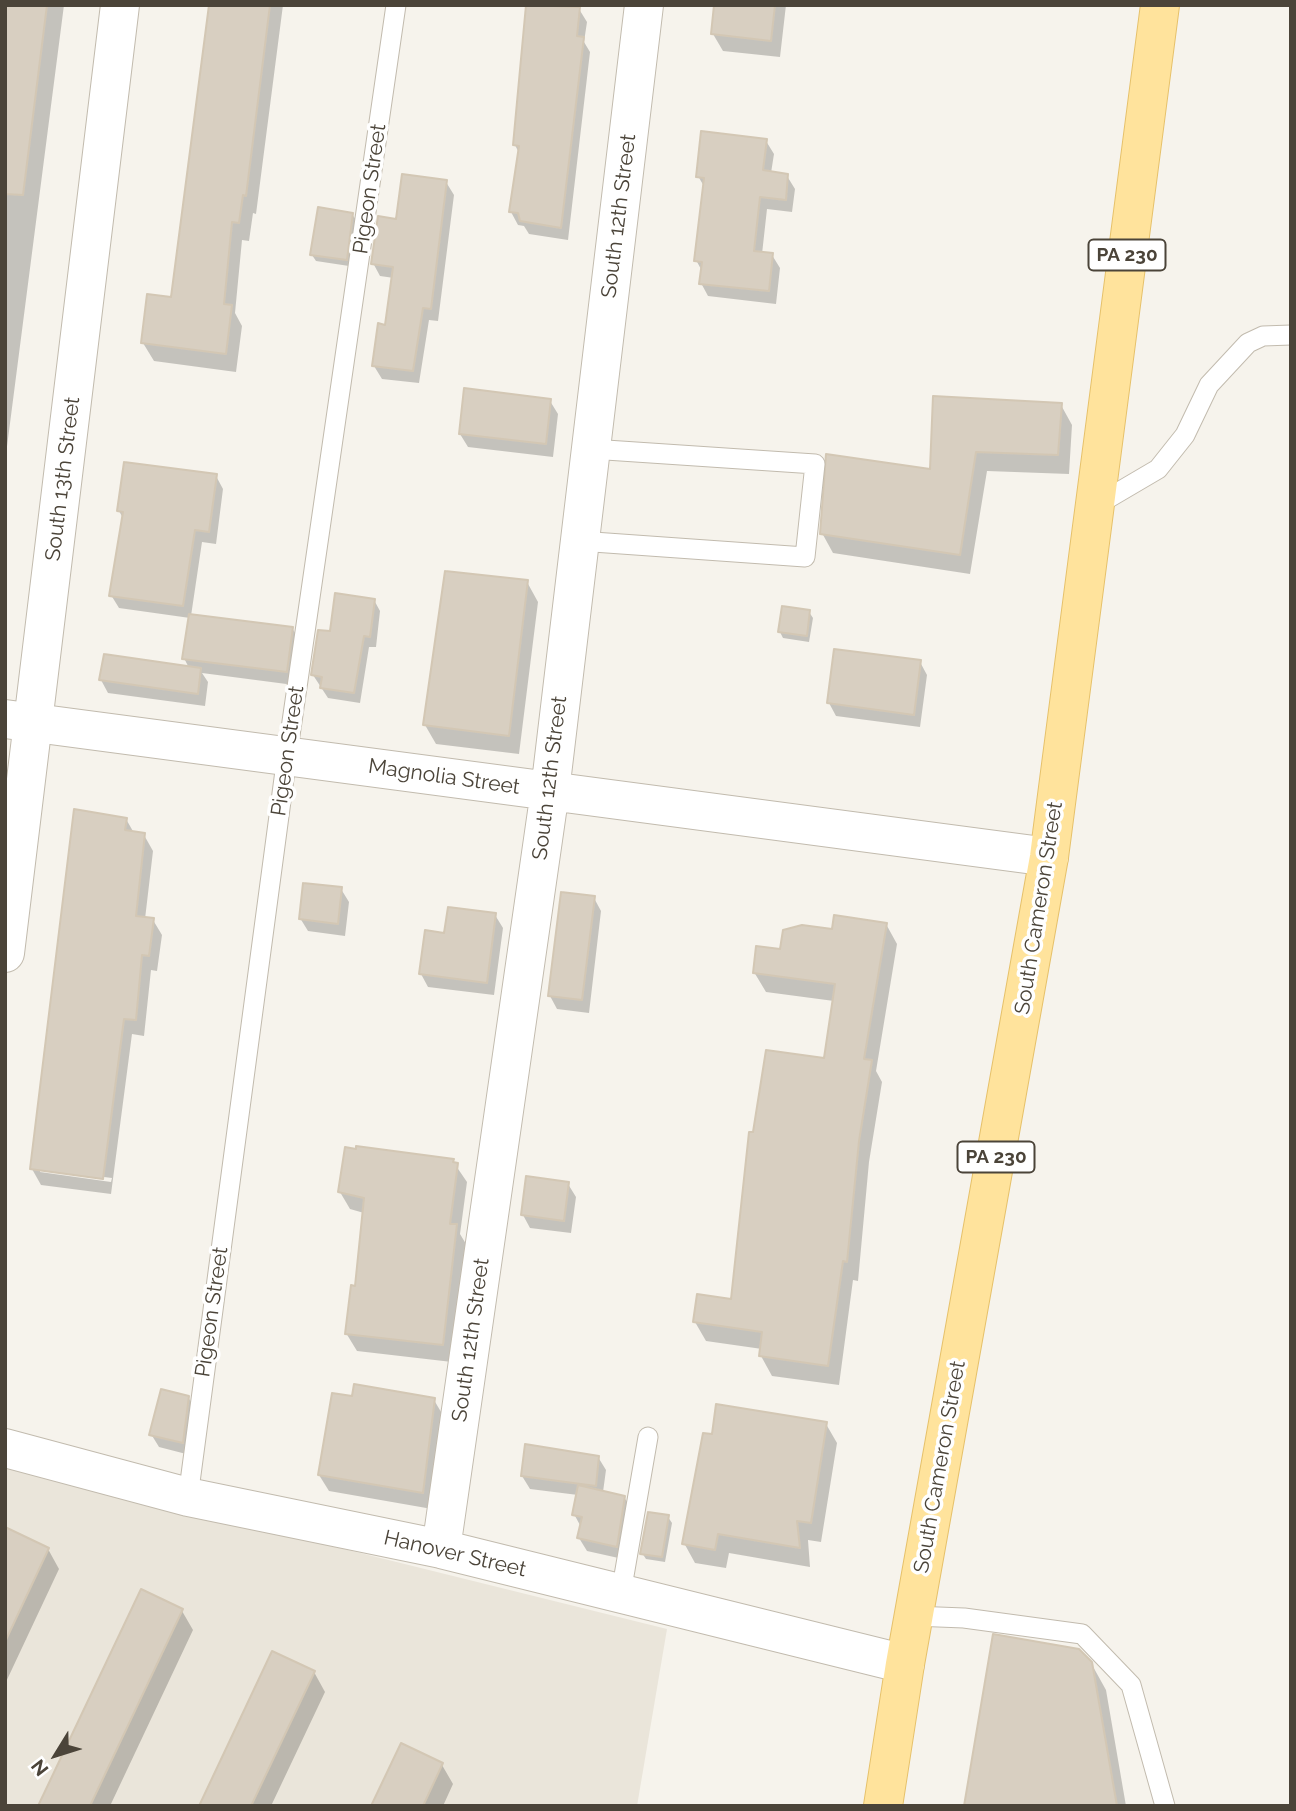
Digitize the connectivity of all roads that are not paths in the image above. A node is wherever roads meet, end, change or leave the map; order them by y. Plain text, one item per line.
1 (120, 5) edge
2 (396, 5) edge
3 (644, 5) edge
4 (1160, 5) edge
5 (1291, 335) edge
6 (591, 449) junction
7 (1095, 506) junction
8 (579, 541) junction
9 (20, 721) edge
10 (287, 756) junction
11 (550, 791) junction
12 (1049, 857) junction
13 (5, 953) edge
14 (648, 1437) dead end
15 (5, 1448) edge
16 (188, 1497) junction
17 (441, 1549) junction
18 (621, 1593) junction
19 (913, 1616) junction
20 (905, 1664) junction
21 (883, 1806) edge
22 (1166, 1806) edge

1 - 9 street, South 13th Street
2 - 10 lane, Pigeon Street
3 - 6 street, South 12th Street
4 - 7 main road, South Cameron Street / PA 230
5 - 7 lane
6 - 8 street, South 12th Street
6 - 8 lane
7 - 12 main road, South Cameron Street / PA 230
8 - 11 street, South 12th Street
9 - 10 street, Magnolia Street
9 - 13 street, South 13th Street
10 - 11 street, Magnolia Street
10 - 16 lane, Pigeon Street
11 - 12 street, Magnolia Street
11 - 17 street, South 12th Street
12 - 19 main road, South Cameron Street / PA 230
14 - 18 lane
15 - 16 street, Hanover Street
16 - 17 street, Hanover Street
17 - 18 street, Hanover Street
18 - 20 street, Hanover Street
19 - 20 main road, South Cameron Street / PA 230
19 - 22 lane
20 - 21 main road, South Cameron Street / PA 230

